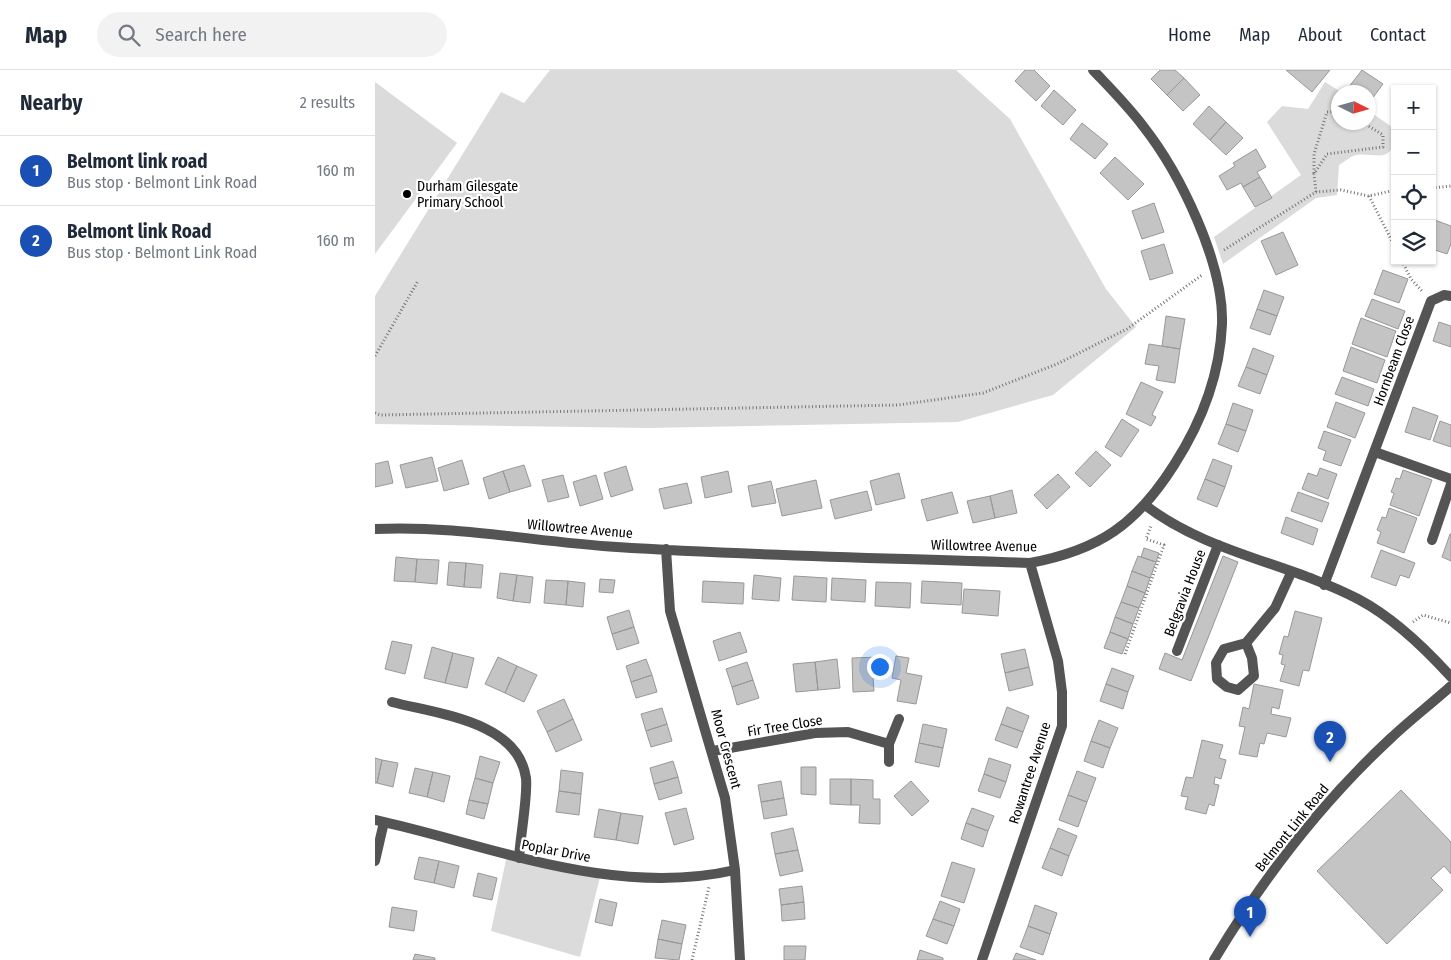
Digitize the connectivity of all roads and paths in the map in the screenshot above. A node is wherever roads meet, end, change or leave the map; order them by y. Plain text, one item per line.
1 (1093, 70) edge
2 (1331, 112) edge
3 (1375, 130) edge
4 (1314, 174) junction
5 (1451, 186) edge
6 (1436, 188) edge
7 (1391, 191) edge
8 (1316, 192) junction
9 (1369, 196) junction
10 (1391, 239) edge
11 (1212, 262) junction
12 (1404, 265) edge
13 (418, 281) dead end
14 (1451, 296) edge
15 (1431, 301) junction
16 (375, 356) edge
17 (375, 413) edge
18 (1375, 452) junction
19 (1451, 480) edge
20 (1451, 484) edge
21 (1145, 505) junction
22 (375, 529) edge
23 (1149, 532) dead end
24 (1432, 540) dead end
25 (1218, 545) junction
26 (666, 549) junction
27 (1030, 563) junction
28 (1291, 572) junction
29 (1324, 585) junction
30 (1451, 623) edge
31 (1403, 630) junction
32 (1246, 643) junction
33 (1177, 651) dead end
34 (1125, 654) dead end
35 (1451, 678) edge
36 (1451, 686) edge
37 (392, 702) dead end
38 (899, 719) dead end
39 (889, 744) junction
40 (713, 752) junction
41 (889, 762) dead end
42 (379, 821) edge
43 (519, 858) junction
44 (375, 861) edge
45 (735, 870) junction
46 (711, 875) junction
47 (692, 960) edge
48 (740, 960) edge
49 (982, 960) edge
50 (1214, 960) edge

1 - 11 street, Willowtree Avenue
2 - 4 path
3 - 4 path
4 - 8 path
5 - 6 path
7 - 9 path
8 - 9 path
8 - 11 path
9 - 10 path
11 - 17 path
11 - 21 street, Willowtree Avenue
12 - 15 path
13 - 16 path
14 - 15 street
15 - 18 street, Hornbeam Close
18 - 19 street
18 - 29 street, Hornbeam Close
20 - 24 street
21 - 25 street
21 - 27 street, Willowtree Avenue
22 - 26 street, Willowtree Avenue
23 - 34 path
25 - 28 street
25 - 33 street, Belgravia House
26 - 27 street, Willowtree Avenue
26 - 40 street, Moor Crescent
27 - 49 street, Rowantree Avenue
28 - 29 street
28 - 32 street
29 - 31 street
30 - 31 path
31 - 35 street
32 - 32 street
36 - 50 street, Belmont Link Road
37 - 43 street
38 - 39 street
39 - 40 street, Fir Tree Close
39 - 41 street
40 - 45 street, Moor Crescent
42 - 43 street, Poplar Drive
42 - 44 street
43 - 46 street, Poplar Drive
45 - 46 street, Poplar Drive
45 - 48 street, Moor Crescent
46 - 47 path

